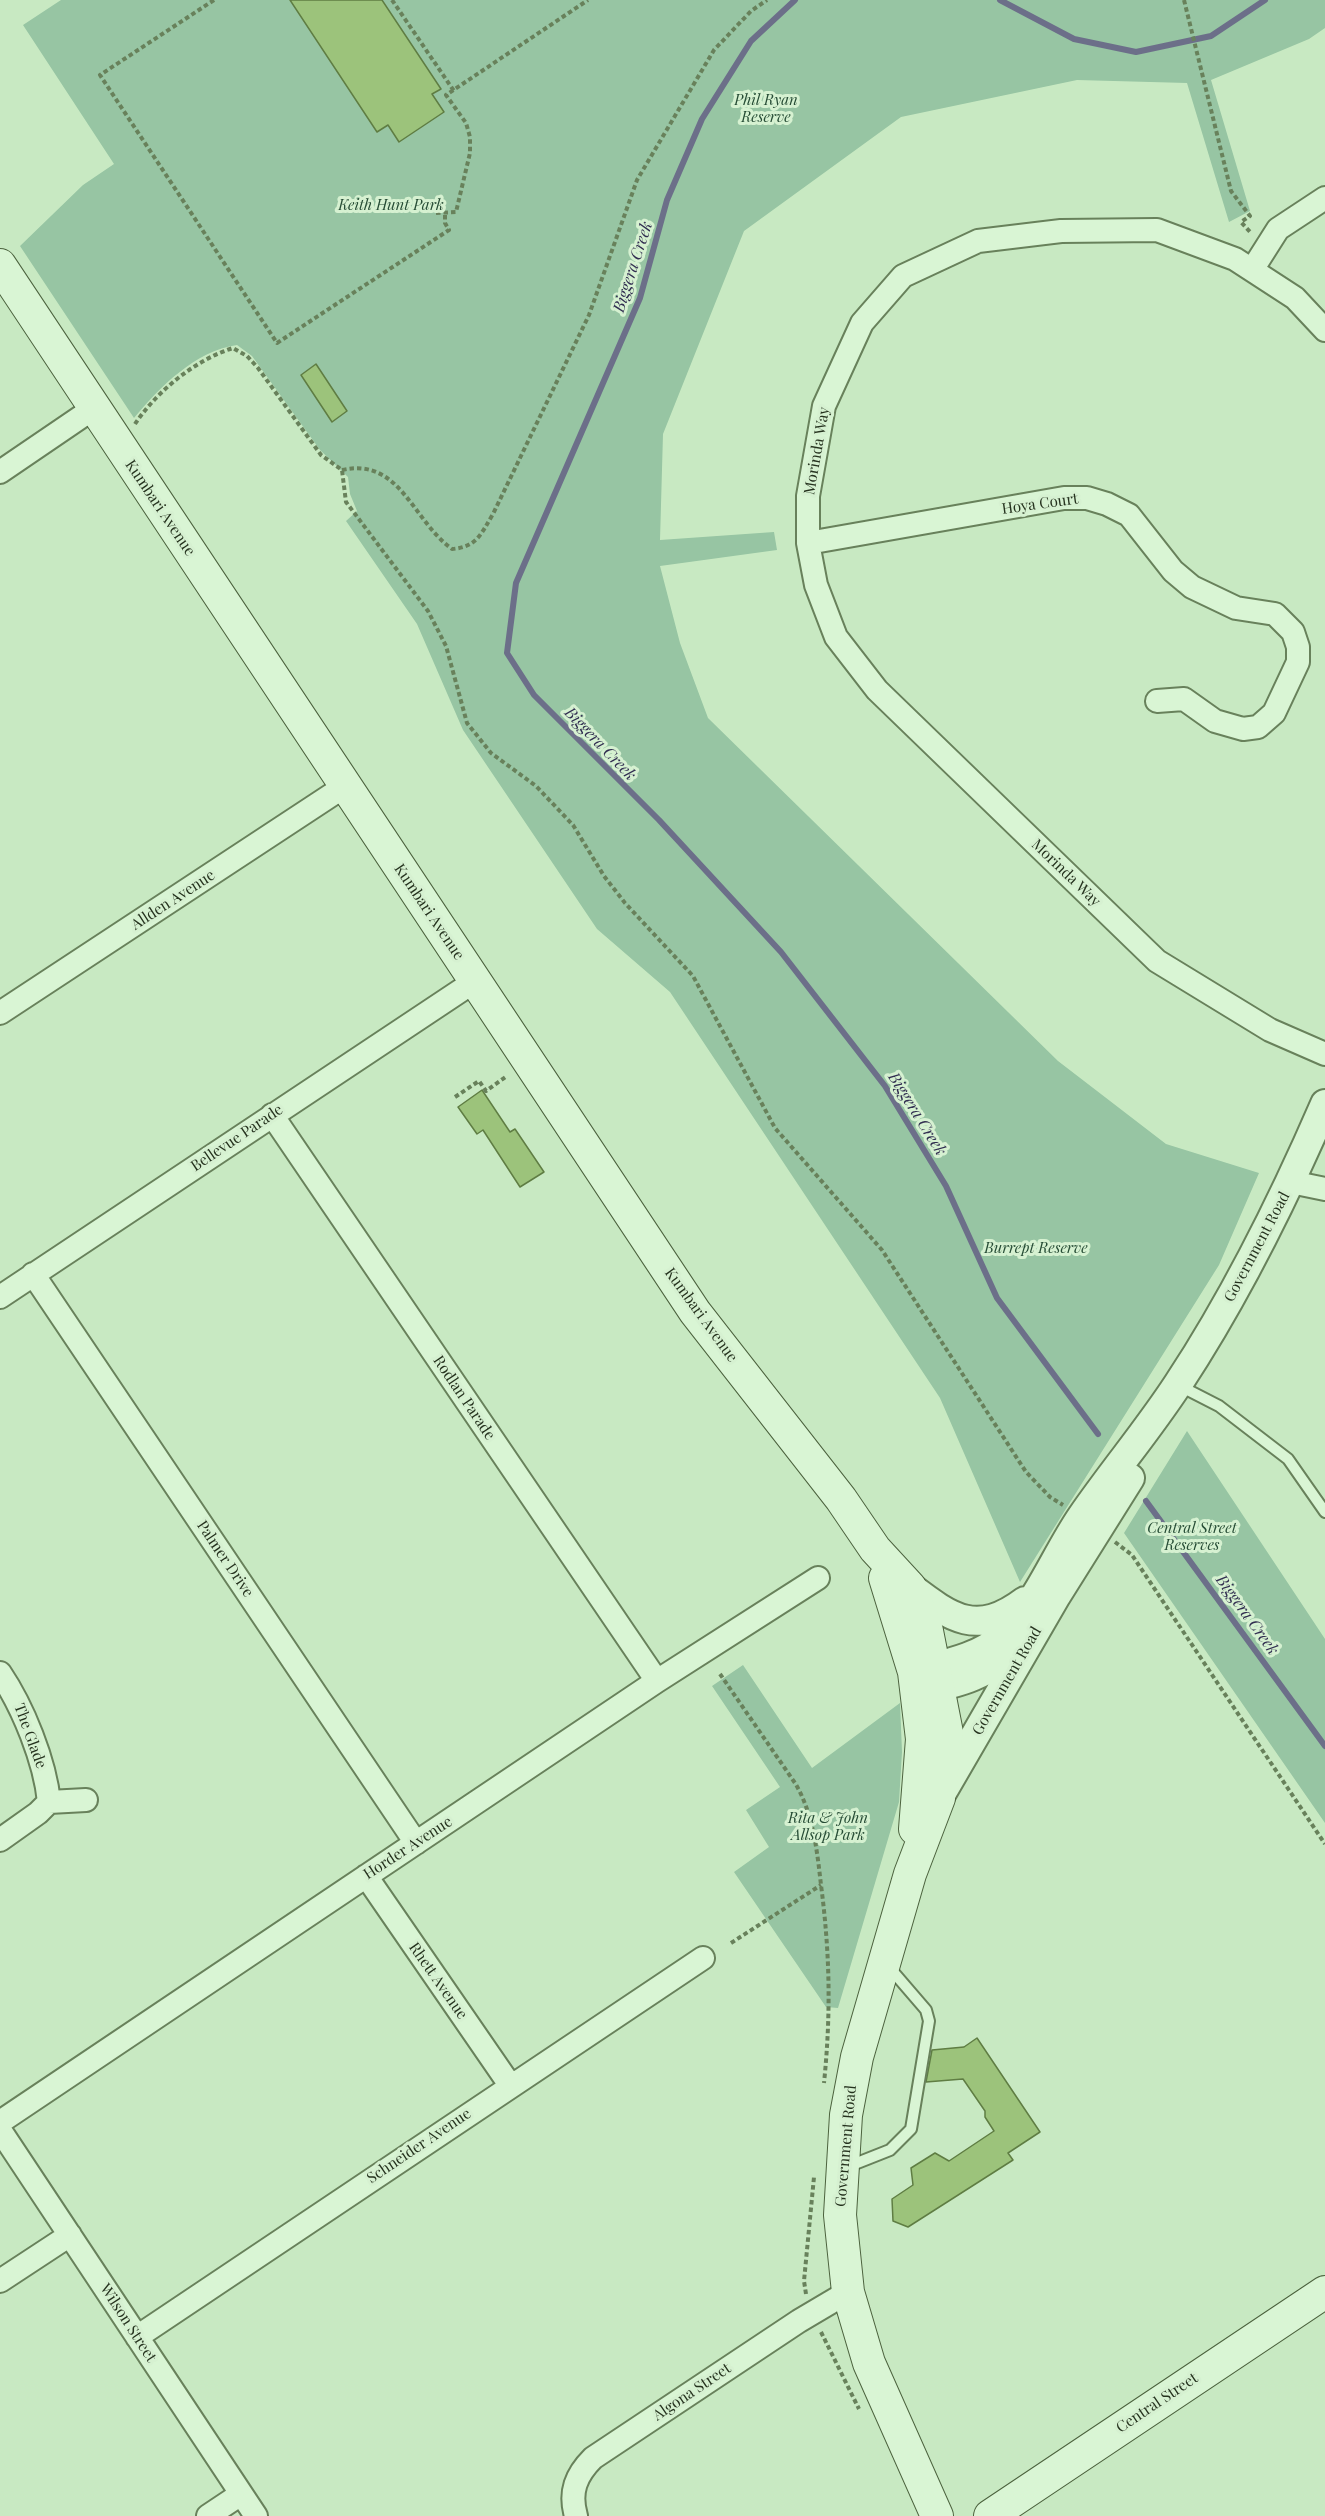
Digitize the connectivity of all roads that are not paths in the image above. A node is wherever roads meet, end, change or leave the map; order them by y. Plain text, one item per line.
1 (1325, 198) edge
2 (0, 265) edge
3 (1252, 270) junction
4 (1325, 330) edge
5 (94, 408) junction
6 (0, 472) edge
7 (808, 543) junction
8 (1157, 701) dead end
9 (345, 786) junction
10 (475, 981) junction
11 (0, 1013) edge
12 (1325, 1054) edge
13 (1325, 1104) edge
14 (272, 1115) junction
15 (1291, 1182) junction
16 (1325, 1189) edge
17 (33, 1274) junction
18 (0, 1297) edge
19 (1178, 1384) junction
20 (1325, 1512) edge
21 (874, 1549) junction
22 (818, 1578) dead end
23 (910, 1587) junction
24 (1049, 1590) junction
25 (0, 1673) edge
26 (927, 1679) junction
27 (657, 1681) junction
28 (939, 1798) junction
29 (86, 1800) dead end
30 (49, 1802) junction
31 (0, 1840) edge
32 (416, 1843) junction
33 (910, 1874) junction
34 (366, 1876) junction
35 (703, 1958) dead end
36 (884, 1961) junction
37 (510, 2085) junction
38 (0, 2122) edge
39 (0, 2130) edge
40 (828, 2169) junction
41 (70, 2235) junction
42 (0, 2281) edge
43 (848, 2292) junction
44 (1325, 2292) edge
45 (137, 2337) junction
46 (241, 2494) junction
47 (208, 2516) edge
48 (256, 2516) edge
49 (576, 2516) edge
50 (937, 2516) edge
51 (990, 2516) edge

1 - 3 street
2 - 5 main road, Kumbari Avenue
3 - 4 street, Morinda Way
3 - 7 street, Morinda Way
5 - 6 street
5 - 9 main road, Kumbari Avenue
7 - 8 street, Hoya Court
7 - 12 street, Morinda Way
9 - 10 main road, Kumbari Avenue
9 - 11 street, Allden Avenue
10 - 14 street, Bellevue Parade
10 - 21 main road, Kumbari Avenue
13 - 15 street, Government Road
14 - 17 street, Bellevue Parade
14 - 27 street, Rodlan Parade
15 - 16 street
15 - 19 street, Government Road
17 - 18 street, Bellevue Parade
17 - 32 street, Palmer Drive
19 - 20 lane
19 - 24 street, Government Road
21 - 23 main road, Kumbari Avenue
21 - 26 main road, Kumbari Avenue
22 - 27 street, Horder Avenue
23 - 24 street, Government Road
23 - 26 main road, Kumbari Avenue
24 - 26 street, Government Road
24 - 28 street, Government Road
25 - 30 street, The Glade
26 - 28 main road, Government Road
26 - 33 main road, Government Road
27 - 32 street, Horder Avenue
28 - 33 main road, Government Road
29 - 30 street
30 - 31 street
32 - 34 street, Horder Avenue
33 - 36 main road, Government Road
34 - 37 street, Rhett Avenue
34 - 38 street, Horder Avenue
35 - 37 street, Schneider Avenue
36 - 40 main road, Government Road
36 - 40 lane
37 - 45 street, Schneider Avenue
39 - 41 street, Wilson Street
40 - 43 main road, Government Road
41 - 42 street
41 - 45 street, Wilson Street
43 - 49 street, Algona Street
43 - 50 main road, Government Road
44 - 51 main road, Central Street
45 - 46 street, Wilson Street
46 - 47 street
46 - 48 street, Wilson Street

